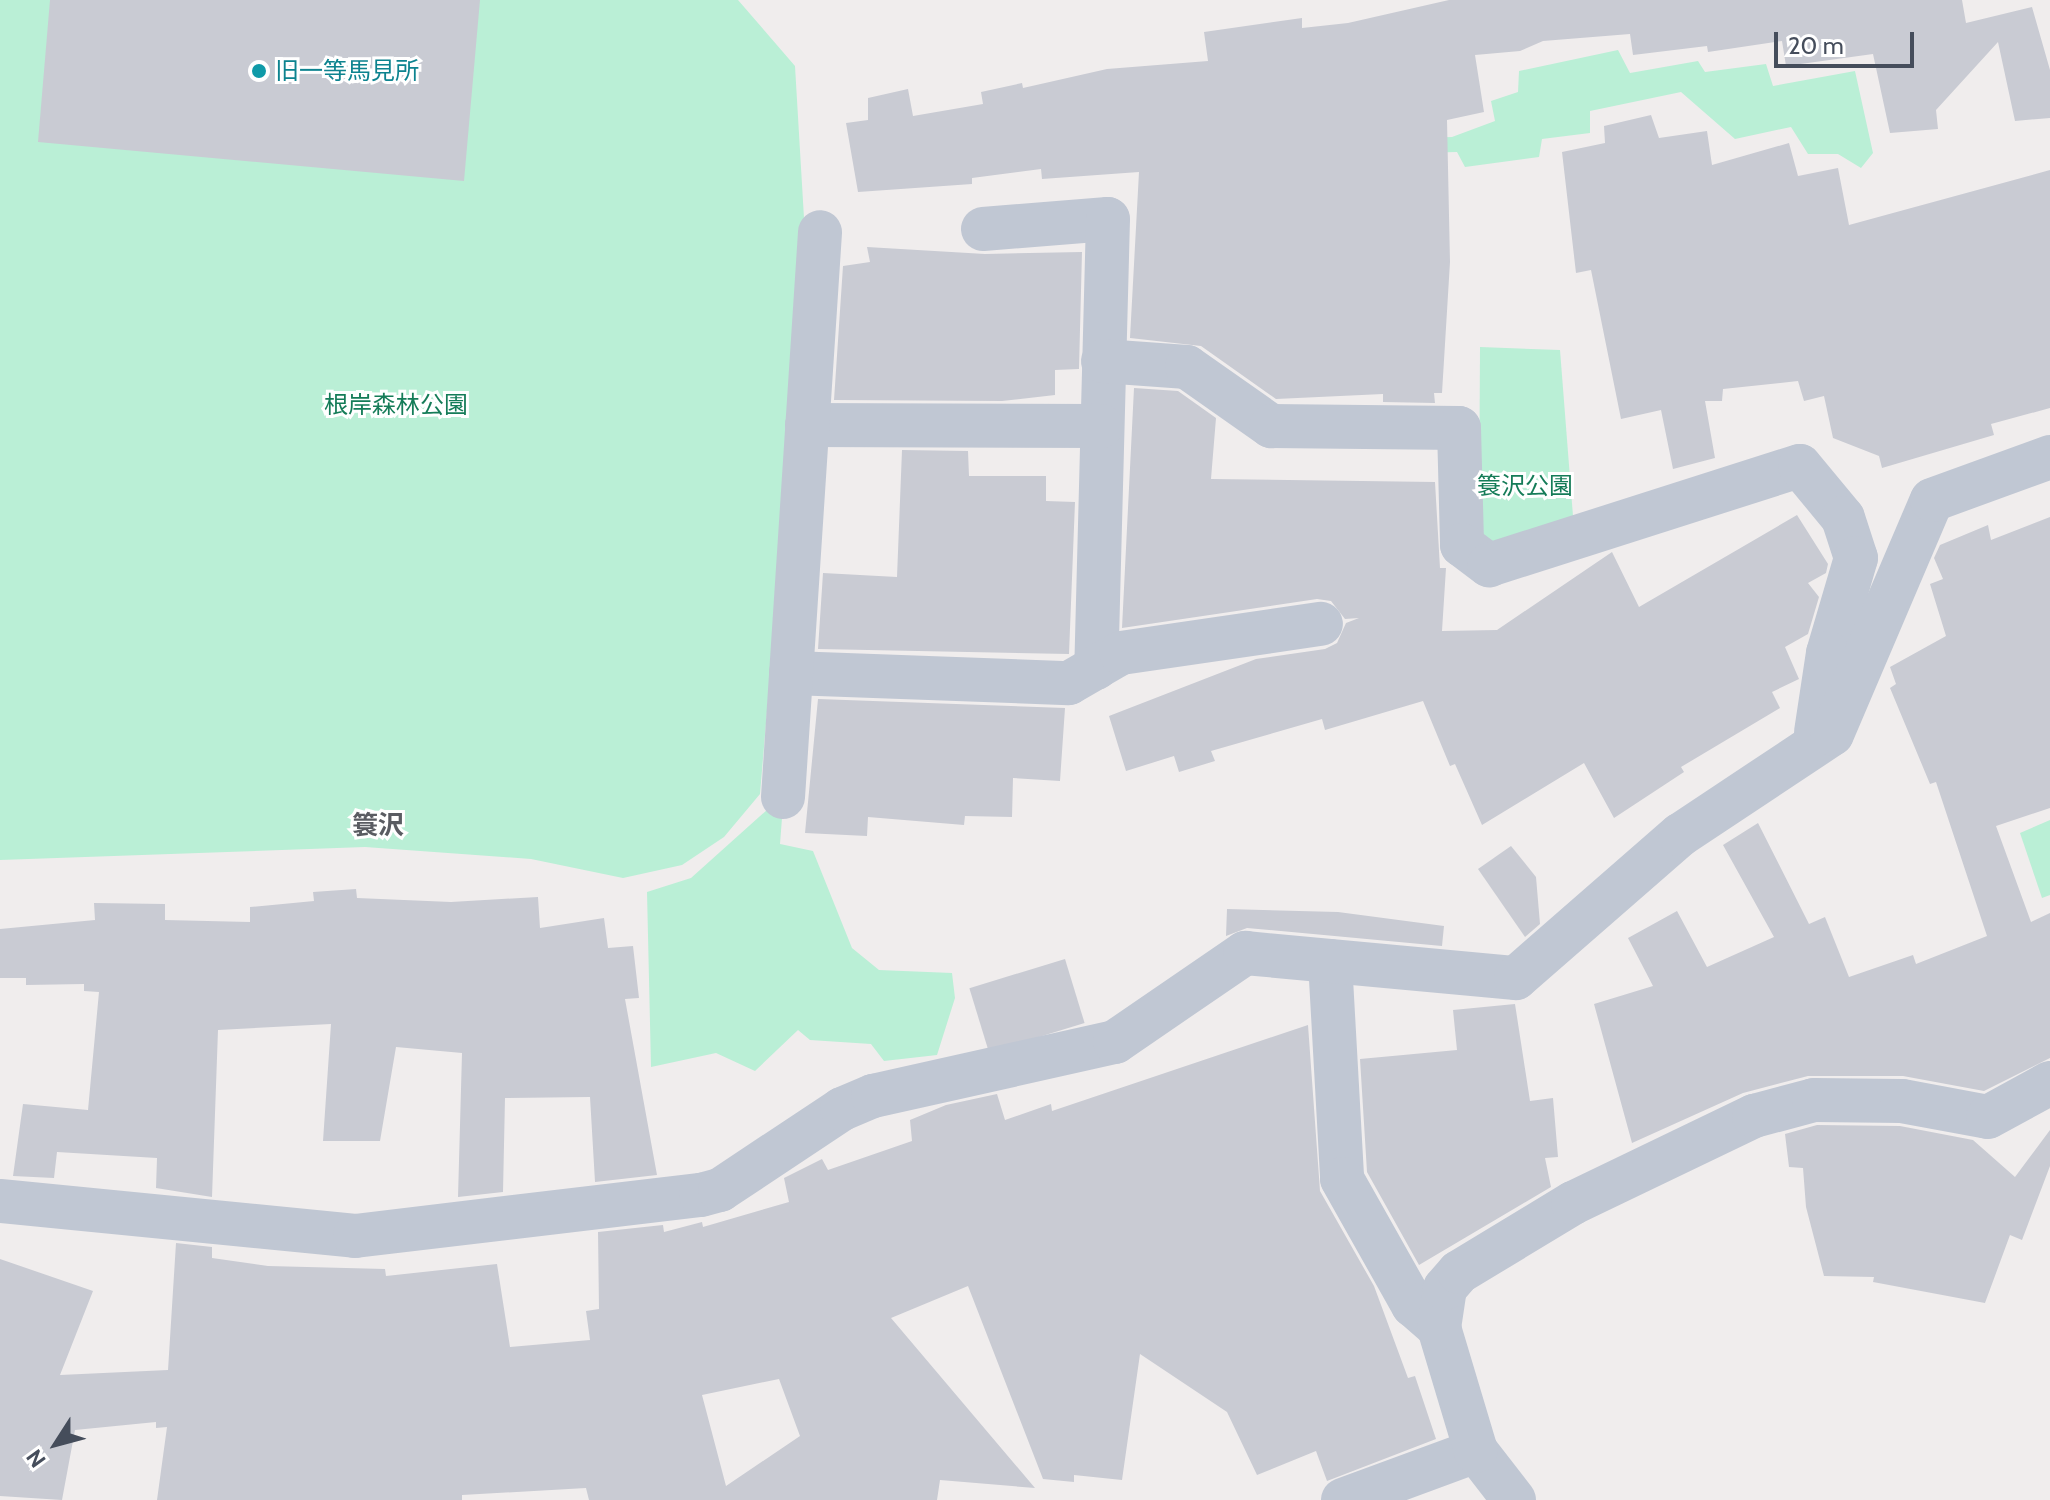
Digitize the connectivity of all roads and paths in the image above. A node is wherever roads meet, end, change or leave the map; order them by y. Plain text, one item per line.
1 (983, 229) dead end
2 (820, 232) dead end
3 (1103, 361) junction
4 (807, 425) junction
5 (1101, 426) junction
6 (2050, 457) edge
7 (1321, 624) dead end
8 (1096, 668) junction
9 (791, 673) junction
10 (1814, 745) junction
11 (783, 797) dead end
12 (1330, 961) junction
13 (2050, 1083) edge
14 (0, 1201) edge
15 (1439, 1328) junction
16 (1476, 1451) junction
17 (1343, 1500) edge
18 (1514, 1500) edge

1 - 3 street
2 - 4 street
3 - 5 street
3 - 10 street
4 - 5 street
4 - 9 street
5 - 8 street
6 - 10 street
7 - 8 street
8 - 9 street
9 - 11 street
10 - 12 street
12 - 14 street
12 - 15 street
13 - 15 street
15 - 16 street
16 - 17 street
16 - 18 street

